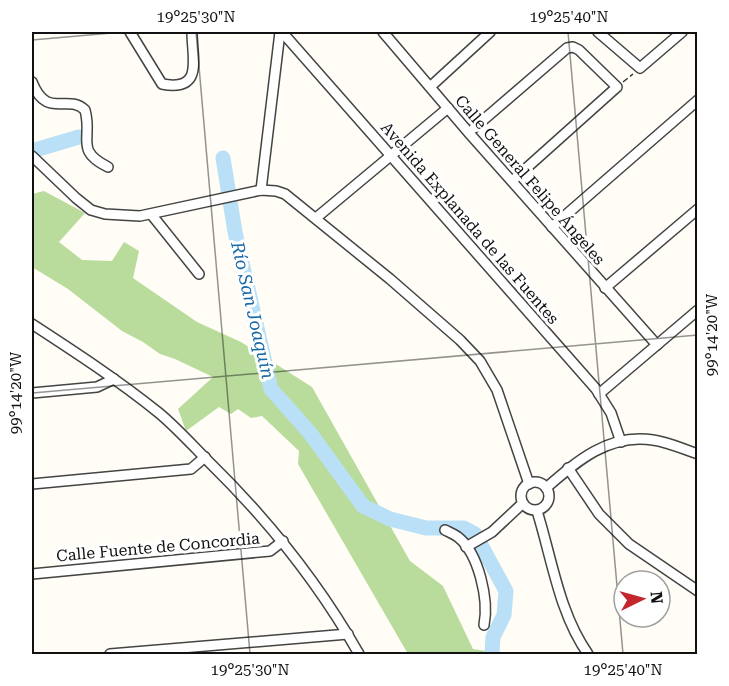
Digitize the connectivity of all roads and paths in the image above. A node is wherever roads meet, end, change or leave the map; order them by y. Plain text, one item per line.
1 (130, 32) edge
2 (192, 32) edge
3 (281, 32) edge
4 (397, 32) edge
5 (490, 32) edge
6 (598, 32) edge
7 (682, 32) edge
8 (386, 35) edge
9 (640, 68) junction
10 (32, 82) edge
11 (430, 87) junction
12 (617, 87) junction
13 (698, 100) edge
14 (448, 108) junction
15 (474, 128) dead end
16 (390, 155) junction
17 (32, 156) edge
18 (108, 167) dead end
19 (512, 181) junction
20 (261, 190) junction
21 (698, 209) edge
22 (151, 214) junction
23 (316, 218) junction
24 (552, 227) junction
25 (199, 274) dead end
26 (604, 288) junction
27 (698, 310) edge
28 (32, 324) edge
29 (657, 345) junction
30 (114, 379) junction
31 (32, 393) edge
32 (599, 394) junction
33 (621, 442) junction
34 (698, 454) edge
35 (205, 457) junction
36 (568, 468) junction
37 (32, 484) edge
38 (529, 484) junction
39 (546, 488) junction
40 (523, 503) junction
41 (537, 511) junction
42 (445, 530) dead end
43 (283, 541) junction
44 (474, 542) junction
45 (32, 574) edge
46 (698, 591) edge
47 (484, 626) dead end
48 (348, 634) junction
49 (110, 654) edge
50 (359, 654) edge
51 (588, 654) edge

1 - 2 street
3 - 16 street, Avenida Explanada de las Fuentes
3 - 20 street
4 - 8 street
5 - 11 street
6 - 9 street
7 - 9 street
8 - 11 street, Calle General Felipe Ángeles
9 - 12 path
10 - 18 street
11 - 14 street, Calle General Felipe Ángeles
12 - 15 street
12 - 19 street
13 - 24 street
14 - 16 street
14 - 19 street, Calle General Felipe Ángeles
16 - 23 street
16 - 32 street, Avenida Explanada de las Fuentes
17 - 22 street
19 - 24 street, Calle General Felipe Ángeles
20 - 22 street
20 - 23 street
21 - 26 street
22 - 25 street
23 - 38 street
24 - 26 street, Calle General Felipe Ángeles
26 - 29 street, Calle General Felipe Ángeles
27 - 29 street
28 - 30 street
29 - 32 street
30 - 31 street
30 - 35 street
32 - 33 street, Avenida Explanada de las Fuentes
33 - 34 street
33 - 36 street
35 - 37 street
35 - 43 street
36 - 39 street
36 - 46 street
38 - 39 street
38 - 40 street
39 - 41 street
40 - 41 street
40 - 44 street
41 - 51 street
42 - 44 street
43 - 45 street, Calle Fuente de Concordia
43 - 48 street
44 - 47 street
48 - 49 street
48 - 50 street

